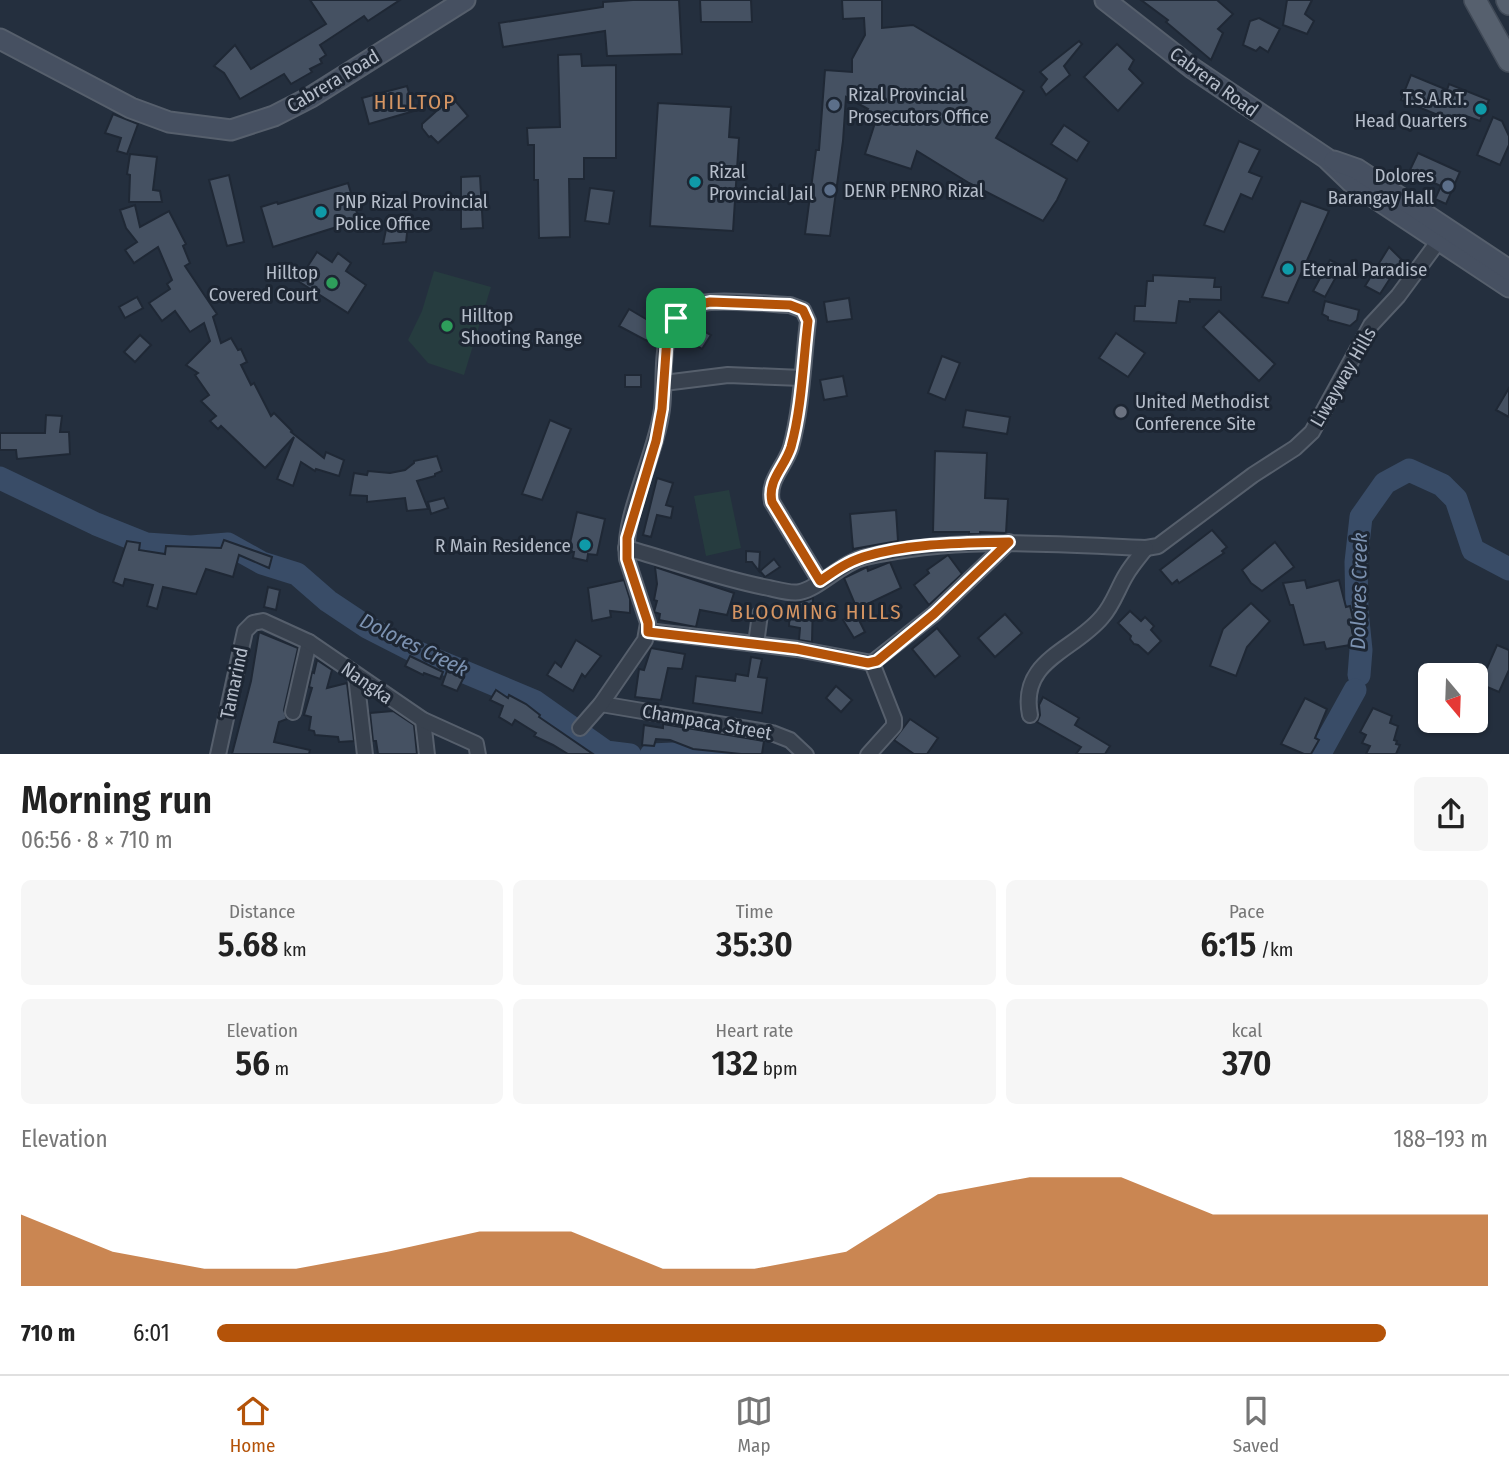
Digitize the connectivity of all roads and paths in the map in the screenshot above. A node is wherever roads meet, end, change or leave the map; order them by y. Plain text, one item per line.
1 (465, 0) edge
2 (1105, 0) edge
3 (1475, 0) edge
4 (0, 39) edge
5 (1509, 61) edge
6 (1444, 234) junction
7 (1509, 270) edge
8 (1509, 287) edge
9 (802, 378) junction
10 (664, 383) junction
11 (1009, 542) junction
12 (626, 548) junction
13 (1146, 548) junction
14 (820, 581) junction
15 (760, 614) dead end
16 (263, 621) joint
17 (648, 632) junction
18 (309, 642) junction
19 (756, 644) junction
20 (872, 663) junction
21 (356, 676) junction
22 (601, 704) junction
23 (293, 712) dead end
24 (1030, 715) dead end
25 (422, 720) junction
26 (580, 728) dead end
27 (475, 748) edge
28 (218, 754) edge
29 (365, 754) edge
30 (427, 754) edge
31 (806, 754) edge
32 (868, 754) edge

1 - 4 main road, Cabrera Road
2 - 6 main road, Cabrera Road
3 - 5 main road
6 - 7 main road, Cabrera Road
6 - 8 main road, Cabrera Road
6 - 13 street, Liwayway Hills
9 - 10 street
9 - 10 street
9 - 14 street
10 - 12 street
11 - 13 street, Liwayway Hills
11 - 14 street, Liwayway Hills
11 - 20 street
12 - 14 street, Liwayway Hills
12 - 17 street
13 - 24 street, Liwayway Hills
15 - 19 street
16 - 18 street, Nangka
16 - 28 street, Tamarind
17 - 19 street
17 - 22 street
18 - 21 street, Nangka
18 - 23 street
19 - 20 street
20 - 32 street
21 - 25 street, Nangka
21 - 29 street
22 - 26 street
22 - 31 street, Champaca Street
25 - 27 street, Nangka
25 - 30 street

